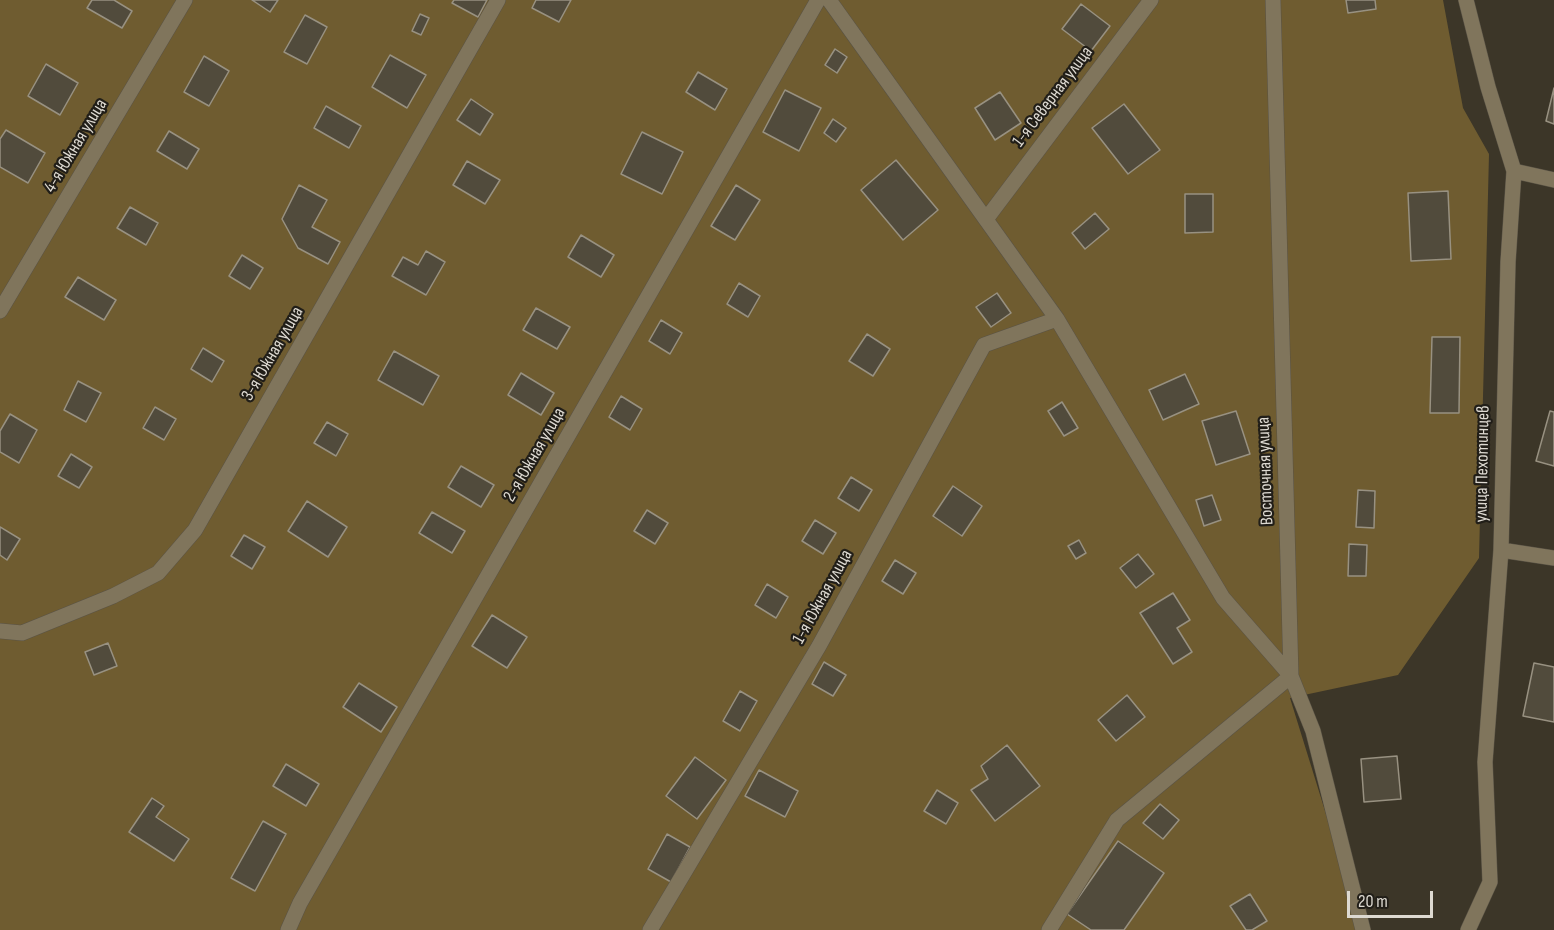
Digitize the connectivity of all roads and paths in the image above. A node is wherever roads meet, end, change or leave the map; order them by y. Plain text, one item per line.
1 (185, 0) edge
2 (498, 0) edge
3 (818, 0) edge
4 (829, 0) edge
5 (1152, 0) edge
6 (1273, 0) edge
7 (1466, 0) edge
8 (1514, 171) junction
9 (1554, 180) edge
10 (987, 218) junction
11 (0, 311) edge
12 (1057, 319) junction
13 (1501, 550) junction
14 (1554, 558) edge
15 (0, 632) edge
16 (1291, 676) junction
17 (288, 930) edge
18 (650, 930) edge
19 (1049, 930) edge
20 (1363, 930) edge
21 (1468, 930) edge

1 - 11 street, 4-я Южная улица
2 - 15 street, 3-я Южная улица
3 - 17 street, 2-я Южная улица
4 - 10 street
5 - 10 street, 1-я Северная улица
6 - 16 street, Восточная улица
7 - 8 street, улица Пехотинцев
8 - 9 street
8 - 13 street, улица Пехотинцев
10 - 12 street
12 - 16 street
12 - 18 street, 1-я Южная улица
13 - 14 street
13 - 21 street, улица Пехотинцев
16 - 19 street
16 - 20 street, Восточная улица

